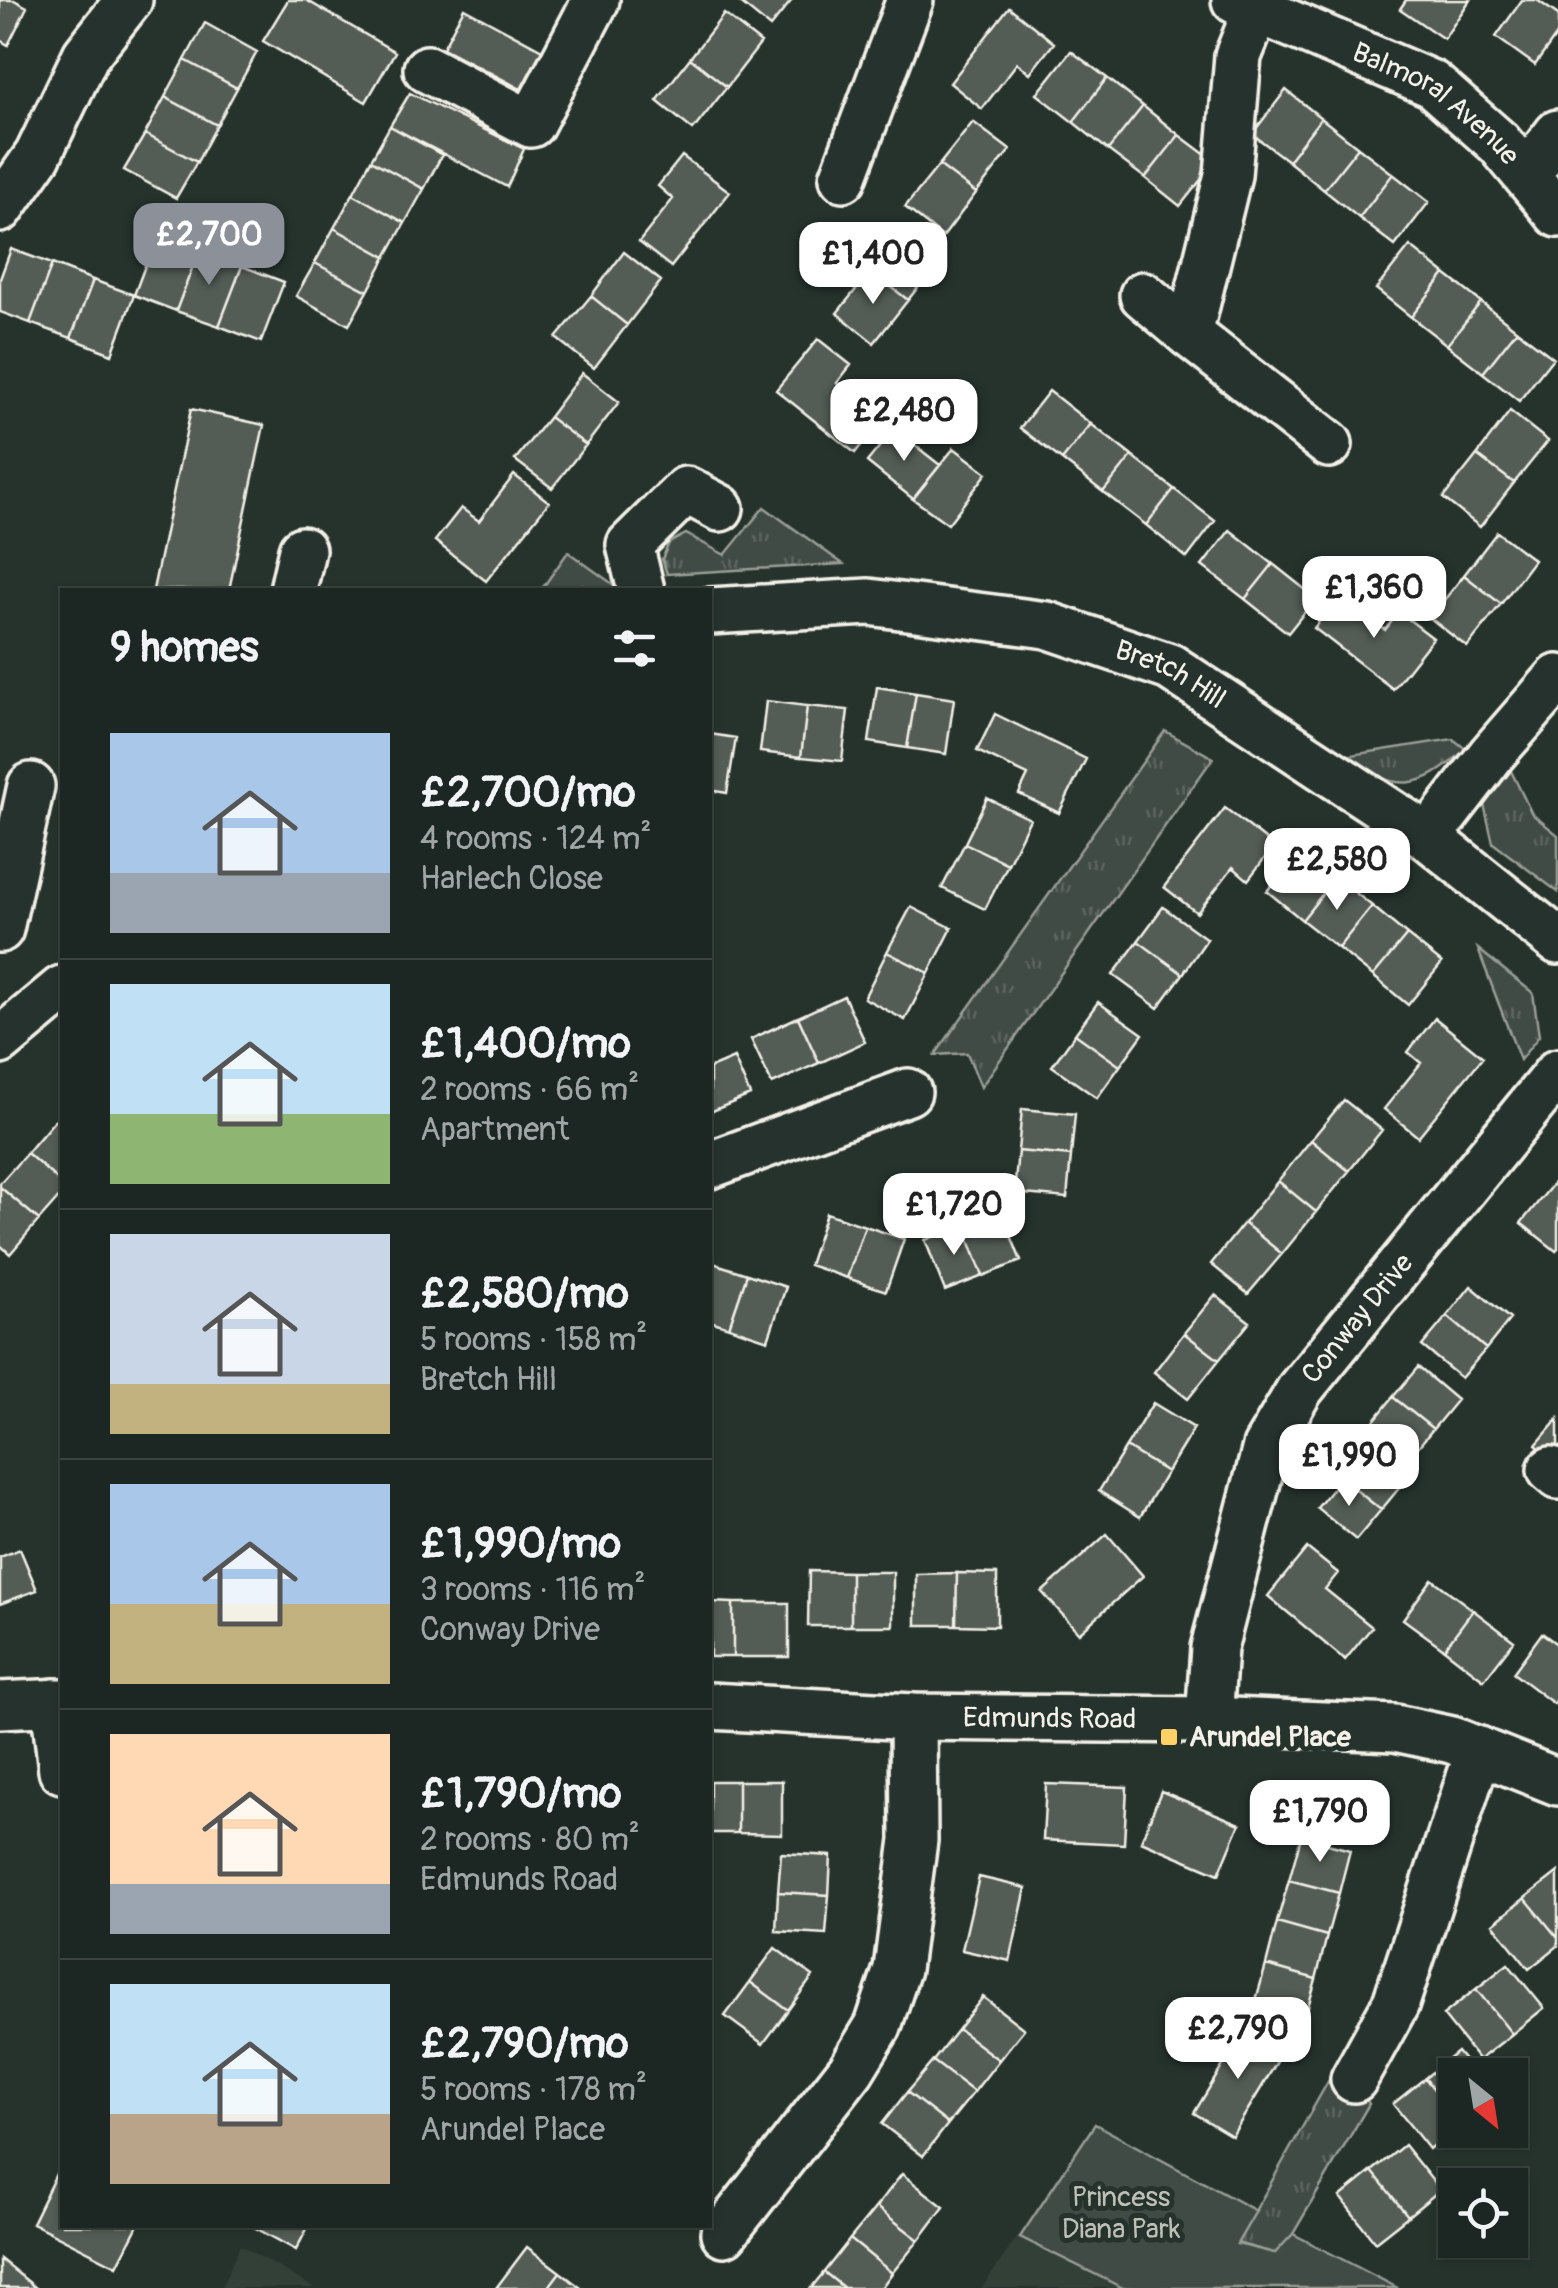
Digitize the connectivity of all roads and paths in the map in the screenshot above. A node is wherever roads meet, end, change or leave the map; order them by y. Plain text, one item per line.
1 (129, 0) edge
2 (596, 0) edge
3 (910, 0) edge
4 (1246, 4) edge
5 (428, 70) dead end
6 (1558, 133) edge
7 (1526, 174) junction
8 (843, 178) dead end
9 (0, 209) edge
10 (1558, 214) edge
11 (1144, 295) dead end
12 (1189, 334) junction
13 (1329, 444) dead end
14 (720, 508) dead end
15 (641, 588) edge
16 (712, 611) edge
17 (1558, 678) edge
18 (32, 786) dead end
19 (1428, 836) junction
20 (0, 930) edge
21 (1558, 942) edge
22 (60, 990) edge
23 (4, 1023) edge
24 (1558, 1072) edge
25 (908, 1092) dead end
26 (712, 1164) edge
27 (58, 1702) edge
28 (0, 1705) edge
29 (712, 1706) edge
30 (913, 1716) junction
31 (1209, 1720) junction
32 (60, 1736) edge
33 (1479, 1750) junction
34 (1558, 1782) edge
35 (1354, 2079) dead end
36 (724, 2233) dead end

1 - 9 street
2 - 5 street
3 - 8 street
4 - 7 street, Balmoral Avenue
4 - 12 street
6 - 7 street
7 - 10 street, Balmoral Avenue
11 - 12 street
12 - 13 street
14 - 15 street
16 - 19 street, Bretch Hill
17 - 19 street
18 - 20 street
19 - 21 street, Bretch Hill
22 - 23 street
24 - 31 street, Conway Drive
25 - 26 street
27 - 28 street
27 - 32 street
29 - 30 street, Edmunds Road
30 - 31 street, Edmunds Road
30 - 36 street
31 - 33 street, Edmunds Road
33 - 34 street, Edmunds Road
33 - 35 street

